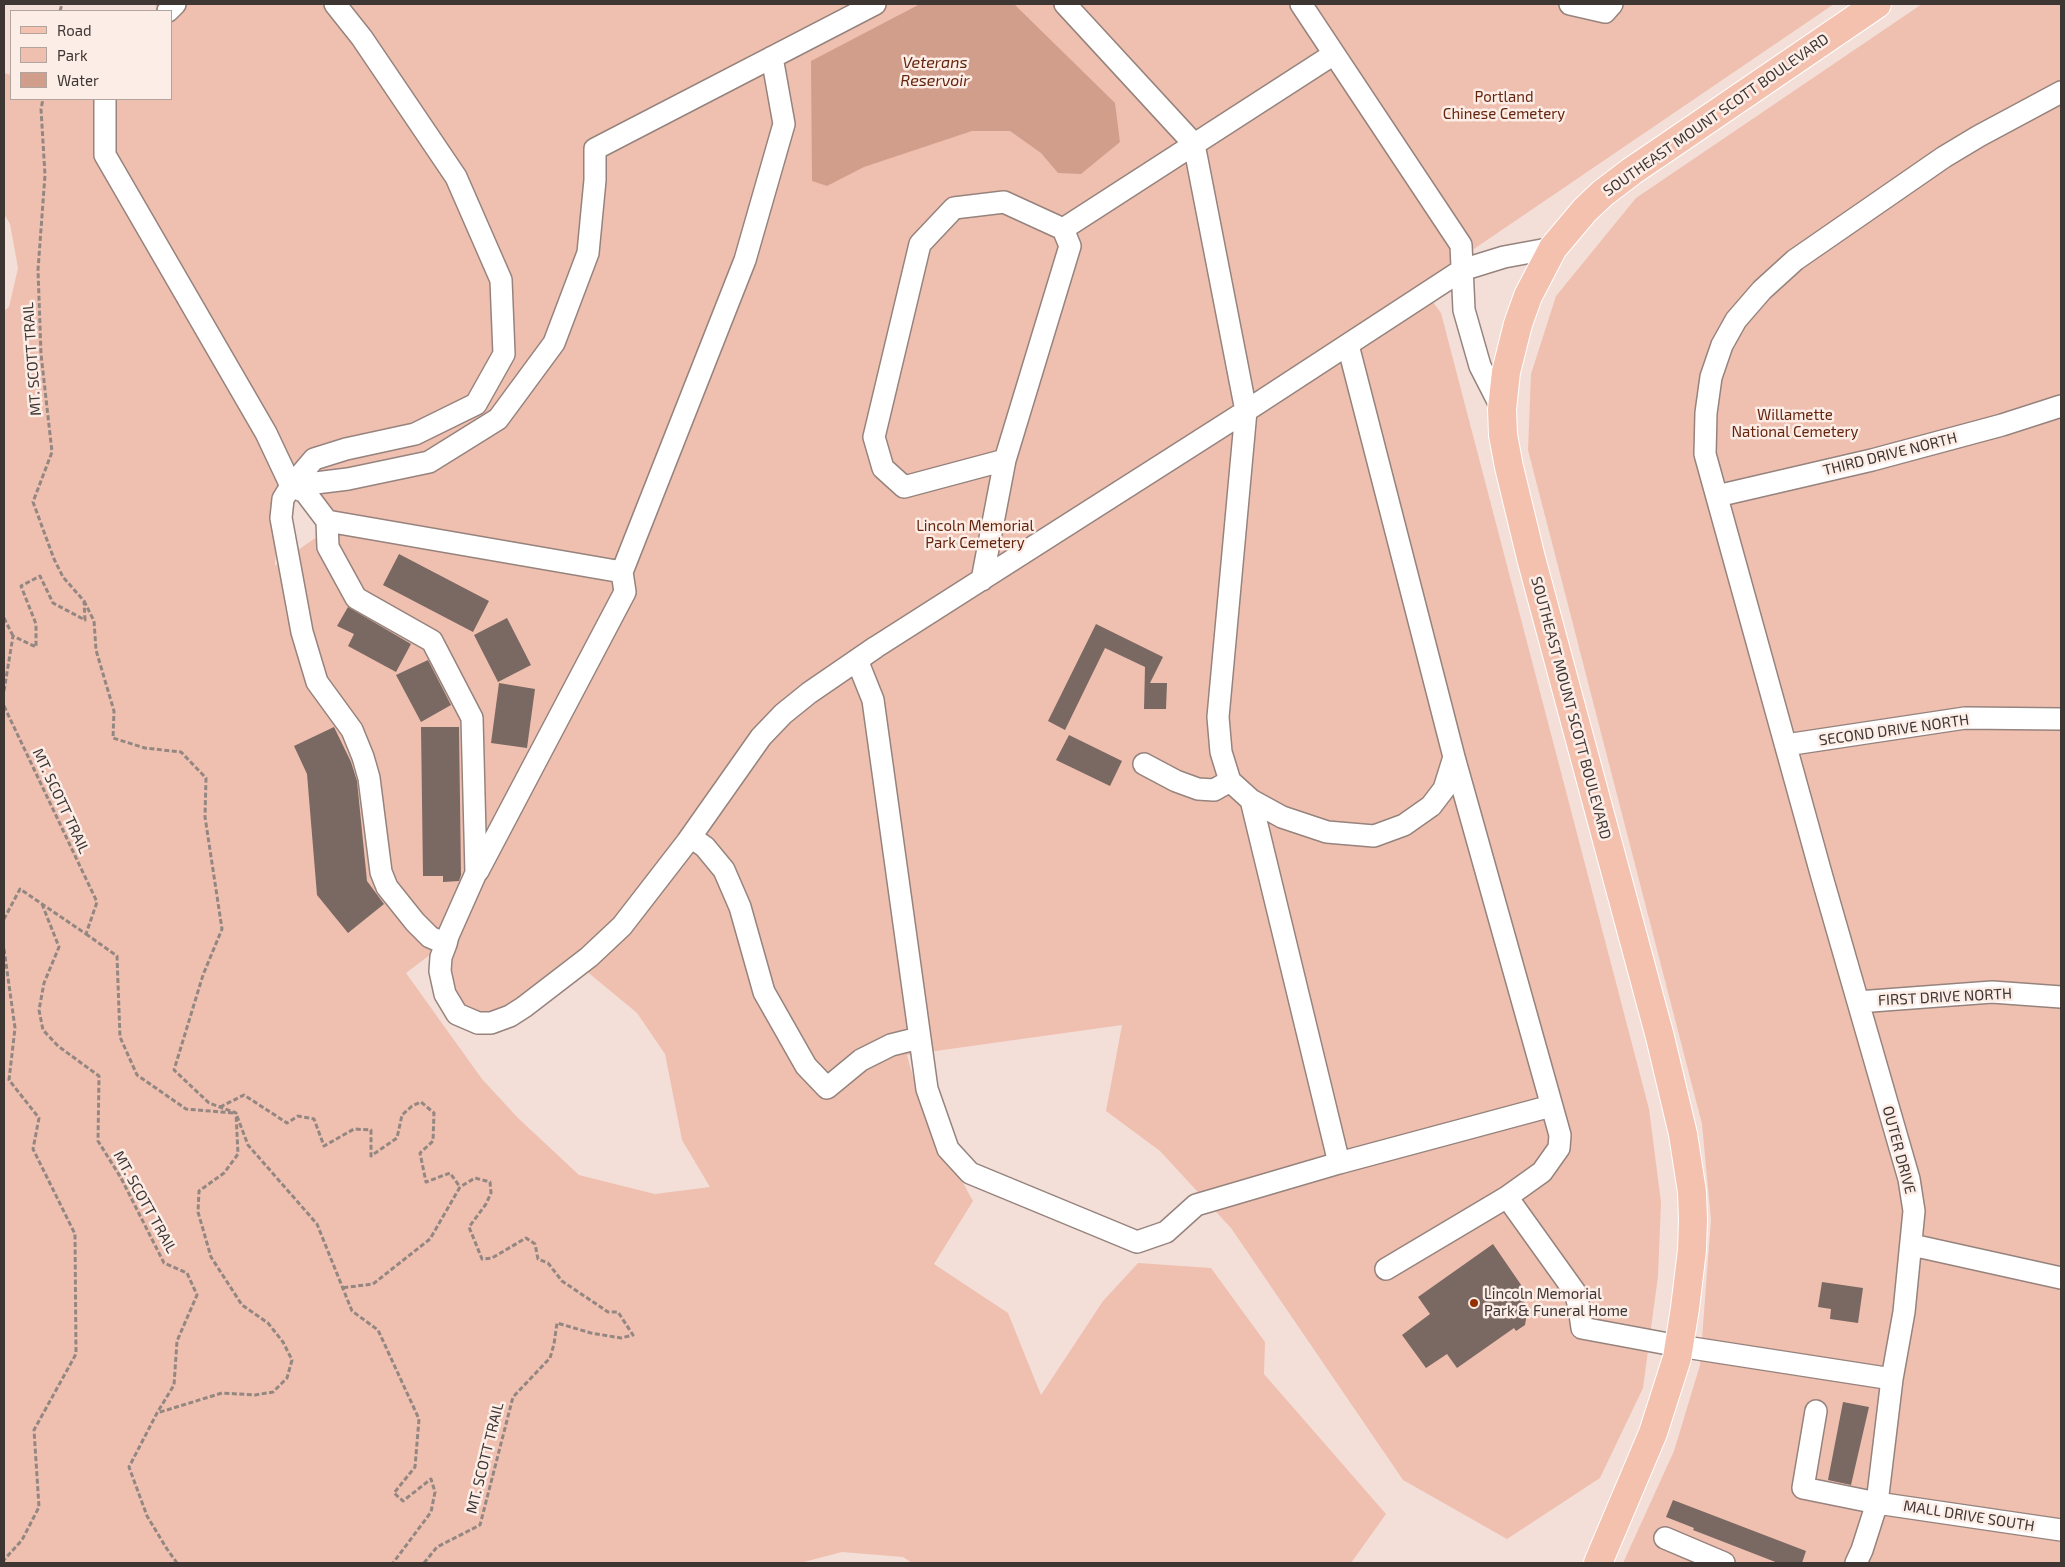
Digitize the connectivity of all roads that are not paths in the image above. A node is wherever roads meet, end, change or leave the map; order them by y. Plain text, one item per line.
1 (335, 4) edge
2 (875, 4) edge
3 (1065, 4) edge
4 (1300, 4) edge
5 (1570, 4) edge
6 (1612, 4) edge
7 (1877, 4) edge
8 (1334, 54) junction
9 (772, 57) junction
10 (2061, 92) edge
11 (105, 100) edge
12 (1194, 144) junction
13 (1063, 229) junction
14 (1554, 248) junction
15 (1462, 270) junction
16 (1348, 344) junction
17 (2061, 406) edge
18 (1502, 408) junction
19 (1246, 411) junction
20 (1005, 460) junction
21 (291, 486) junction
22 (1717, 496) junction
23 (327, 521) junction
24 (622, 572) junction
25 (982, 580) junction
26 (858, 660) junction
27 (2061, 719) edge
28 (1786, 745) junction
29 (1454, 756) junction
30 (1144, 764) dead end
31 (1230, 782) junction
32 (1251, 800) junction
33 (690, 837) junction
34 (476, 873) junction
35 (446, 944) junction
36 (2061, 997) edge
37 (1858, 1002) junction
38 (918, 1038) junction
39 (1551, 1106) junction
40 (1339, 1162) junction
41 (1507, 1197) junction
42 (1912, 1245) junction
43 (1386, 1269) dead end
44 (2061, 1278) edge
45 (1679, 1346) junction
46 (1892, 1379) junction
47 (1816, 1411) dead end
48 (1877, 1503) junction
49 (2061, 1530) edge
50 (1665, 1538) dead end
51 (1598, 1563) edge
52 (1724, 1563) edge
53 (1856, 1563) edge

1 - 21 street
2 - 9 street
3 - 12 street
4 - 8 street
5 - 6 street
7 - 14 main road, SOUTHEAST MOUNT SCOTT BOULEVARD
8 - 12 street
8 - 15 street
9 - 21 street
9 - 24 street
10 - 22 street, OUTER DRIVE
11 - 21 street
12 - 13 street
12 - 19 street
13 - 20 street
13 - 20 street
14 - 15 street
14 - 18 main road, SOUTHEAST MOUNT SCOTT BOULEVARD
15 - 16 street
15 - 18 street
16 - 19 street
16 - 29 street
17 - 22 street, THIRD DRIVE NORTH
18 - 45 main road, SOUTHEAST MOUNT SCOTT BOULEVARD
19 - 25 street
19 - 31 street
20 - 25 street
21 - 23 street
21 - 35 street
22 - 28 street, OUTER DRIVE
23 - 24 street
23 - 34 street
24 - 34 street
25 - 26 street
26 - 33 street
26 - 38 street
27 - 28 street, SECOND DRIVE NORTH
28 - 37 street, OUTER DRIVE
29 - 32 street
29 - 39 street
30 - 31 street
31 - 32 street
32 - 40 street
33 - 35 street
33 - 38 street
34 - 35 street
36 - 37 street, FIRST DRIVE NORTH
37 - 42 street, OUTER DRIVE
38 - 40 street
39 - 40 street
39 - 41 street
41 - 43 street
41 - 45 street
42 - 44 street
42 - 46 street, OUTER DRIVE
45 - 46 street
45 - 51 main road, SOUTHEAST MOUNT SCOTT BOULEVARD
46 - 48 street, OUTER DRIVE
47 - 48 street, MALL DRIVE SOUTH
48 - 49 street, MALL DRIVE SOUTH
48 - 53 street, OUTER DRIVE
50 - 52 street

